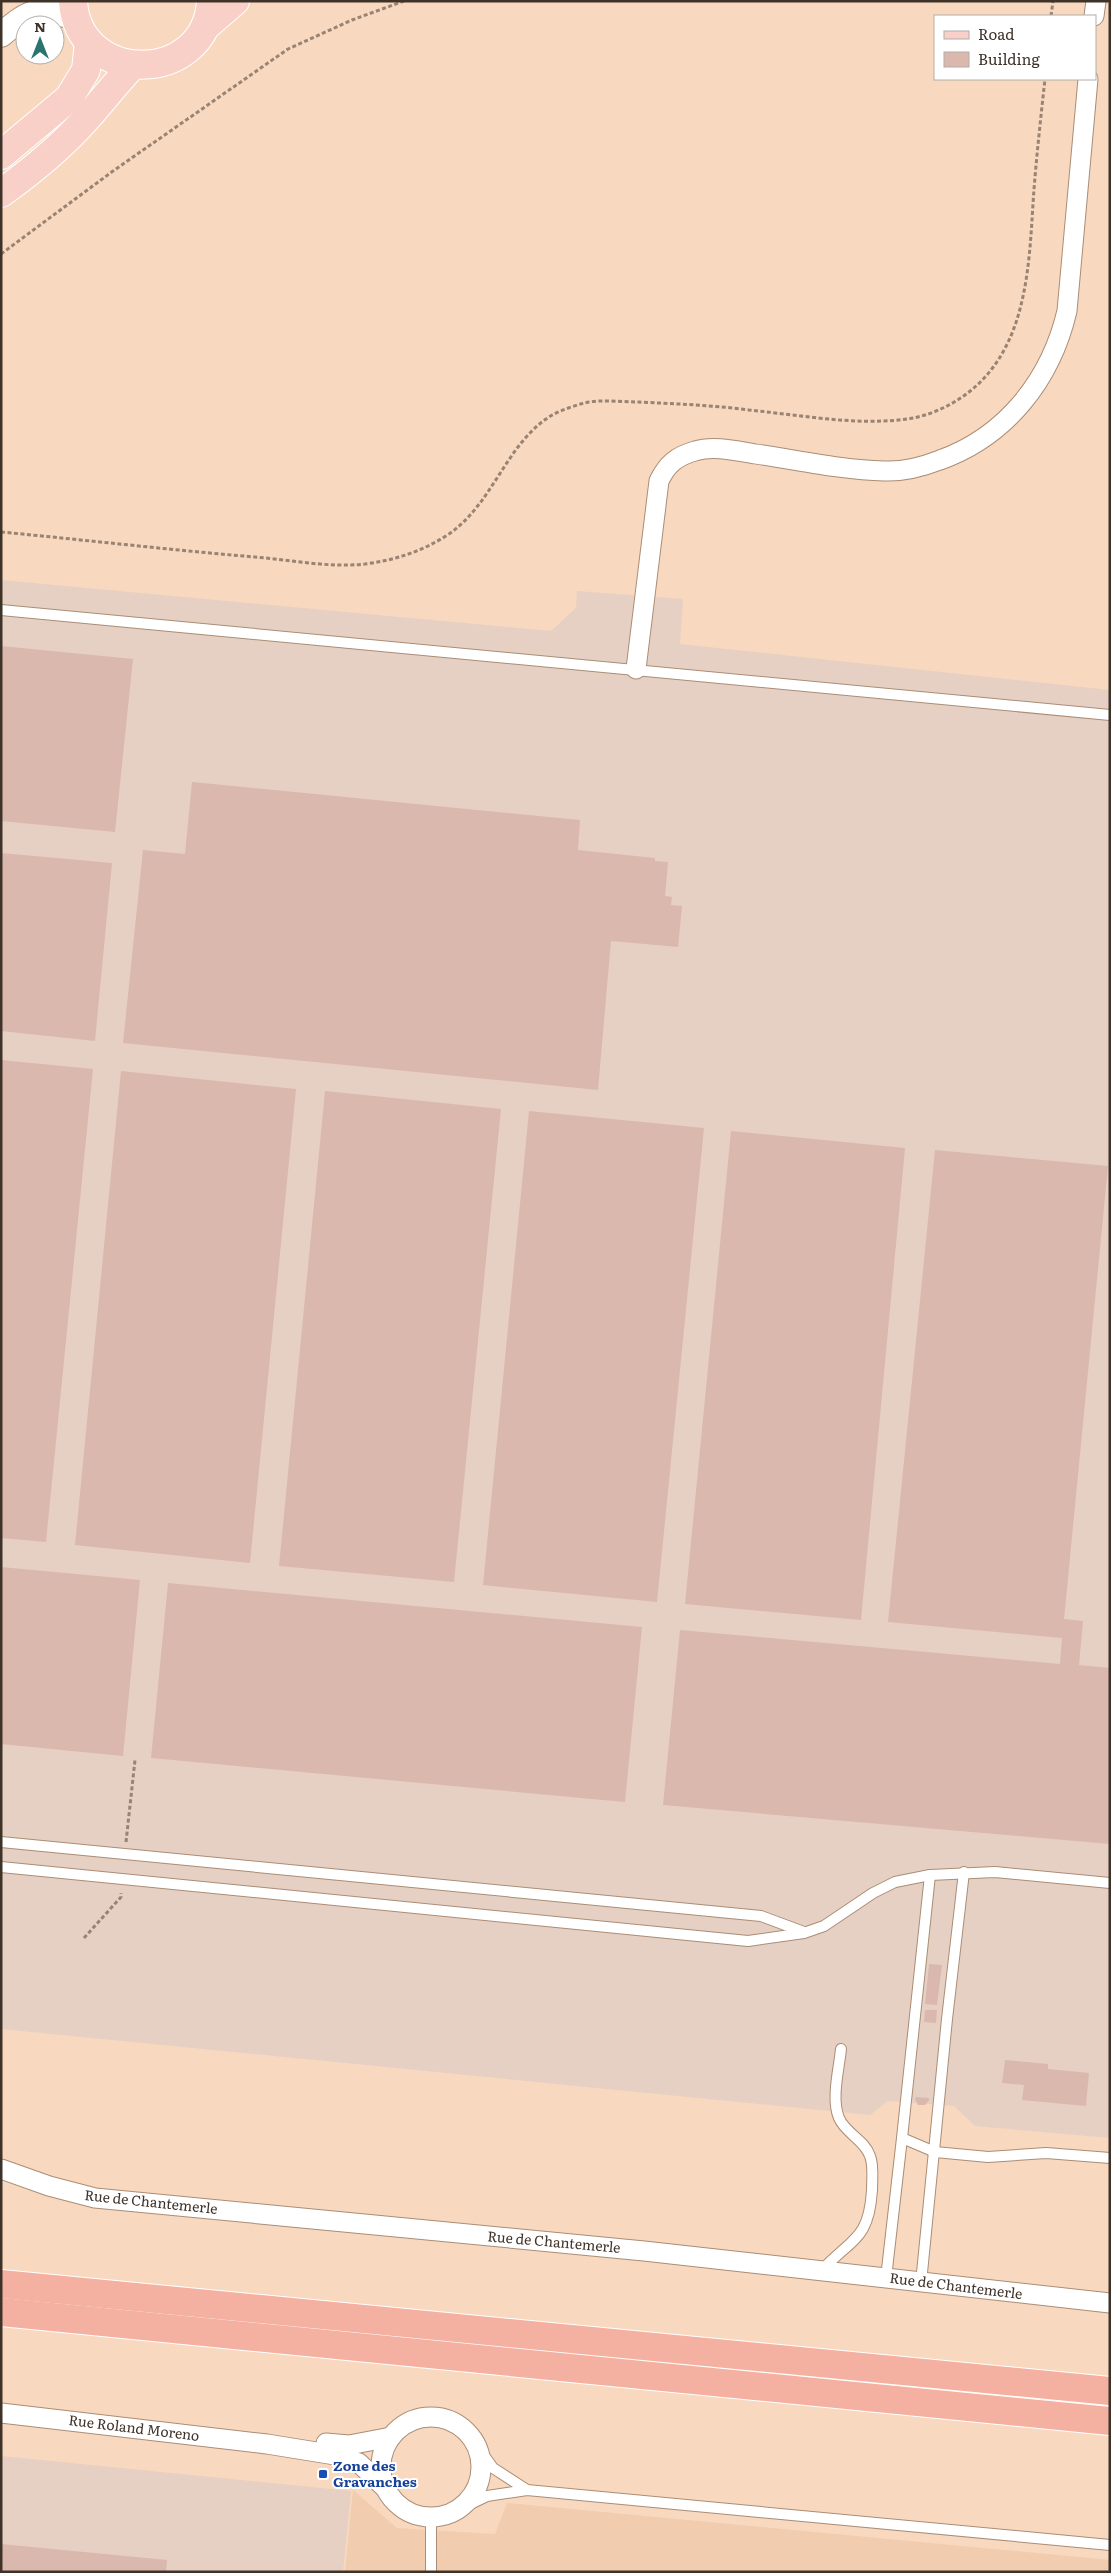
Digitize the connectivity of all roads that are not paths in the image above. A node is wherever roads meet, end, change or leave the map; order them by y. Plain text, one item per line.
1 (16, 1) edge
2 (235, 1) edge
3 (1096, 1) edge
4 (208, 14) edge
5 (1094, 15) edge
6 (1, 17) edge
7 (80, 20) edge
8 (1, 35) edge
9 (132, 66) junction
10 (1088, 80) edge
11 (1, 155) edge
12 (1, 193) edge
13 (1, 610) edge
14 (636, 669) junction
15 (1110, 715) edge
16 (1, 1842) edge
17 (1, 1867) edge
18 (964, 1872) junction
19 (930, 1875) junction
20 (1110, 1883) edge
21 (804, 1932) junction
22 (841, 2050) dead end
23 (902, 2138) junction
24 (935, 2152) junction
25 (1110, 2158) edge
26 (1, 2169) edge
27 (822, 2270) junction
28 (886, 2278) junction
29 (921, 2283) junction
30 (1, 2284) edge
31 (1110, 2303) edge
32 (1, 2312) edge
33 (1110, 2391) edge
34 (1, 2413) edge
35 (1110, 2421) edge
36 (391, 2437) junction
37 (475, 2443) junction
38 (267, 2444) junction
39 (384, 2487) junction
40 (527, 2490) junction
41 (458, 2510) junction
42 (431, 2518) junction
43 (1110, 2545) edge
44 (431, 2572) edge

1 - 6 street
2 - 4 main road
3 - 5 street
4 - 9 main road
7 - 8 street
7 - 9 main road
7 - 11 main road
9 - 12 main road
10 - 14 street
13 - 14 lane
14 - 15 lane
16 - 21 lane
17 - 21 lane
18 - 19 lane
18 - 20 lane
18 - 24 lane
19 - 21 lane
19 - 23 lane
22 - 27 lane
23 - 24 lane
23 - 28 lane
24 - 25 lane
24 - 29 lane
26 - 27 street, Rue de Chantemerle
27 - 28 street, Rue de Chantemerle
28 - 29 street, Rue de Chantemerle
29 - 31 street, Rue de Chantemerle
30 - 33 highway
32 - 35 highway
34 - 38 street, Rue Roland Moreno
36 - 37 street
36 - 38 street
36 - 39 street
37 - 40 lane
37 - 41 street
38 - 39 street
39 - 42 street
40 - 41 lane
40 - 43 lane
41 - 42 street
42 - 44 lane

